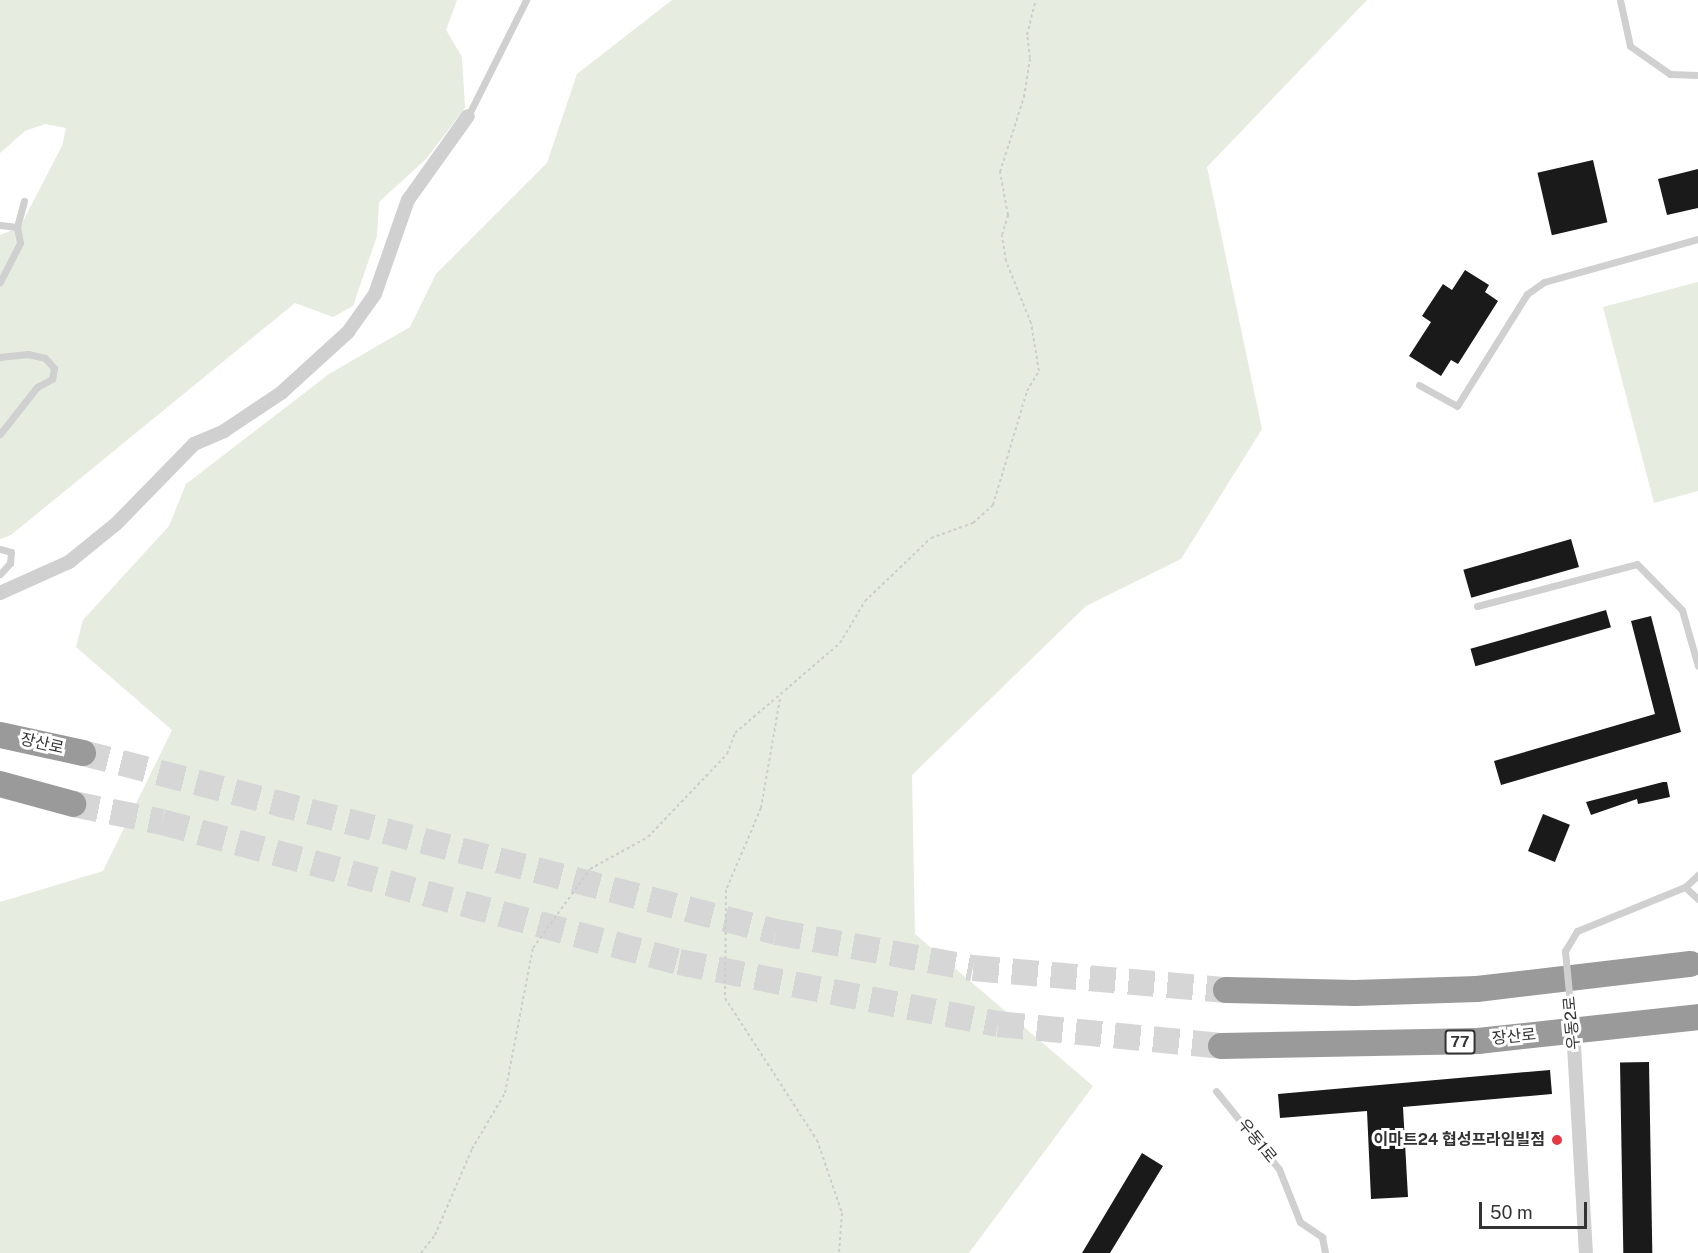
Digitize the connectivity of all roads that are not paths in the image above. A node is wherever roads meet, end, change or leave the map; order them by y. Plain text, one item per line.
1 (526, 0) edge
2 (1620, 0) edge
3 (1698, 75) edge
4 (468, 116) joint
5 (24, 201) dead end
6 (0, 225) edge
7 (16, 227) junction
8 (1698, 239) edge
9 (0, 282) edge
10 (0, 357) edge
11 (1419, 386) dead end
12 (0, 434) edge
13 (0, 549) edge
14 (0, 574) edge
15 (0, 593) edge
16 (1477, 606) dead end
17 (1698, 666) edge
18 (0, 735) edge
19 (83, 753) tunnel mouth
20 (0, 784) edge
21 (73, 804) tunnel mouth
22 (1698, 875) edge
23 (1685, 887) junction
24 (1698, 899) edge
25 (1691, 964) dead end
26 (1226, 990) tunnel mouth
27 (1698, 1017) edge
28 (1221, 1046) tunnel mouth
29 (1574, 1047) joint
30 (1216, 1091) dead end
31 (1325, 1253) edge
32 (1586, 1253) edge

1 - 4 lane
2 - 3 lane
4 - 15 street
5 - 7 lane
6 - 7 lane
7 - 9 lane
8 - 11 lane
10 - 12 lane
13 - 14 lane
16 - 17 lane
18 - 19 highway, 장산로
20 - 21 highway
22 - 23 lane
23 - 24 lane
23 - 29 lane, 우동2로, bridge
25 - 26 highway
27 - 28 highway, 장산로 / 77
29 - 32 street, 우동2로
30 - 31 lane, 우동1로

